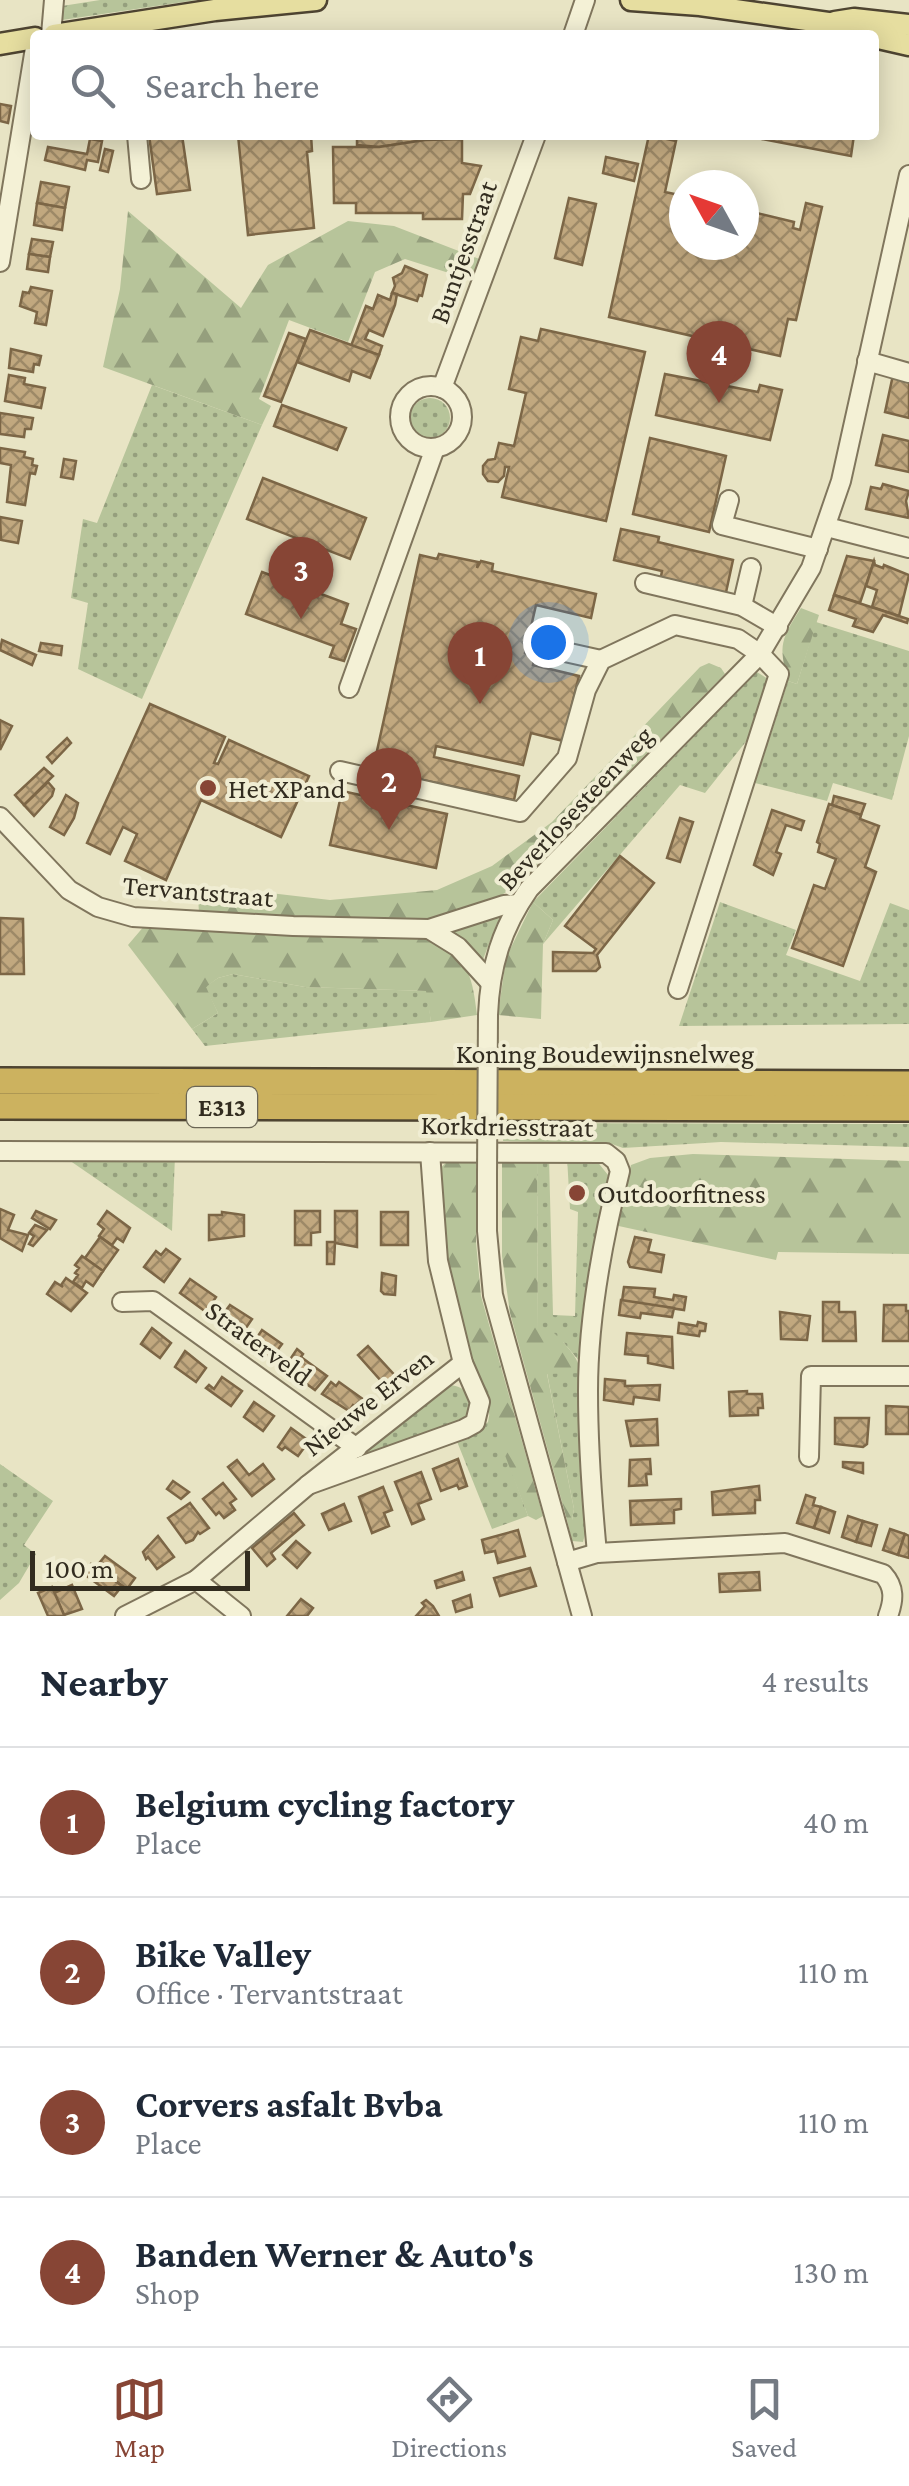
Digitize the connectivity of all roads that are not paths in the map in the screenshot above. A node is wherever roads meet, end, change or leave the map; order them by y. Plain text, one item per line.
1 (54, 0) edge
2 (316, 0) edge
3 (585, 0) edge
4 (632, 0) edge
5 (828, 23) junction
6 (909, 25) edge
7 (124, 29) edge
8 (53, 30) edge
9 (575, 30) edge
10 (849, 30) edge
11 (879, 38) edge
12 (30, 39) edge
13 (0, 44) edge
14 (909, 45) edge
15 (30, 79) edge
16 (137, 140) edge
17 (534, 140) edge
18 (909, 174) edge
19 (141, 179) dead end
20 (905, 210) edge
21 (0, 262) edge
22 (868, 361) junction
23 (909, 373) edge
24 (442, 388) junction
25 (435, 448) junction
26 (729, 500) dead end
27 (827, 527) junction
28 (909, 548) edge
29 (818, 550) junction
30 (751, 568) dead end
31 (645, 583) dead end
32 (742, 606) junction
33 (778, 627) junction
34 (538, 646) dead end
35 (760, 654) junction
36 (601, 660) junction
37 (349, 688) dead end
38 (340, 771) dead end
39 (0, 817) edge
40 (519, 904) junction
41 (429, 928) junction
42 (489, 981) junction
43 (678, 989) dead end
44 (909, 1070) edge
45 (0, 1082) edge
46 (858, 1084) junction
47 (909, 1084) edge
48 (0, 1106) edge
49 (909, 1108) edge
50 (0, 1150) edge
51 (430, 1152) junction
52 (122, 1302) dead end
53 (463, 1363) junction
54 (909, 1376) edge
55 (357, 1448) junction
56 (809, 1457) dead end
57 (308, 1485) junction
58 (597, 1553) junction
59 (567, 1562) junction
60 (196, 1580) junction
61 (125, 1616) edge
62 (242, 1616) edge
63 (582, 1616) edge
64 (888, 1616) edge

1 - 8 street
2 - 7 main road
3 - 9 street
4 - 5 main road
5 - 6 main road
5 - 10 main road
11 - 14 main road
12 - 13 main road
15 - 21 street
16 - 19 street
17 - 24 street, Buntjesstraat
18 - 20 street, Beverlosesteenweg
20 - 22 street, Beverlosesteenweg
22 - 23 street
22 - 27 street, Beverlosesteenweg
24 - 25 street
24 - 25 street
25 - 37 street
26 - 29 street
27 - 28 street
27 - 29 street, Beverlosesteenweg
29 - 33 street, Beverlosesteenweg
30 - 32 street
31 - 32 street
32 - 33 street
33 - 35 street, Beverlosesteenweg
34 - 36 street
35 - 36 street
35 - 40 street, Beverlosesteenweg
35 - 43 street
36 - 38 street
39 - 41 street, Tervantstraat
40 - 41 street, Tervantstraat
40 - 42 street, Beverlosesteenweg
41 - 42 street
42 - 59 street, Beverlosesteenweg, bridge
44 - 46 highway
45 - 46 highway, Koning Boudewijnsnelweg / E313
46 - 47 highway, Koning Boudewijnsnelweg / E313
48 - 49 highway, Koning Boudewijnsnelweg / E313
50 - 51 street, Korkdriesstraat
51 - 53 street, Nieuwe Erven
51 - 58 street, Korkdriesstraat
52 - 55 street, Straterveld
53 - 55 street, Nieuwe Erven
53 - 57 street, Nieuwe Erven
54 - 56 street
55 - 57 street, Nieuwe Erven
57 - 60 street, Nieuwe Erven
58 - 59 street
58 - 64 street
59 - 63 street, Beverlosesteenweg
60 - 61 street, Nieuwe Erven
60 - 62 street

